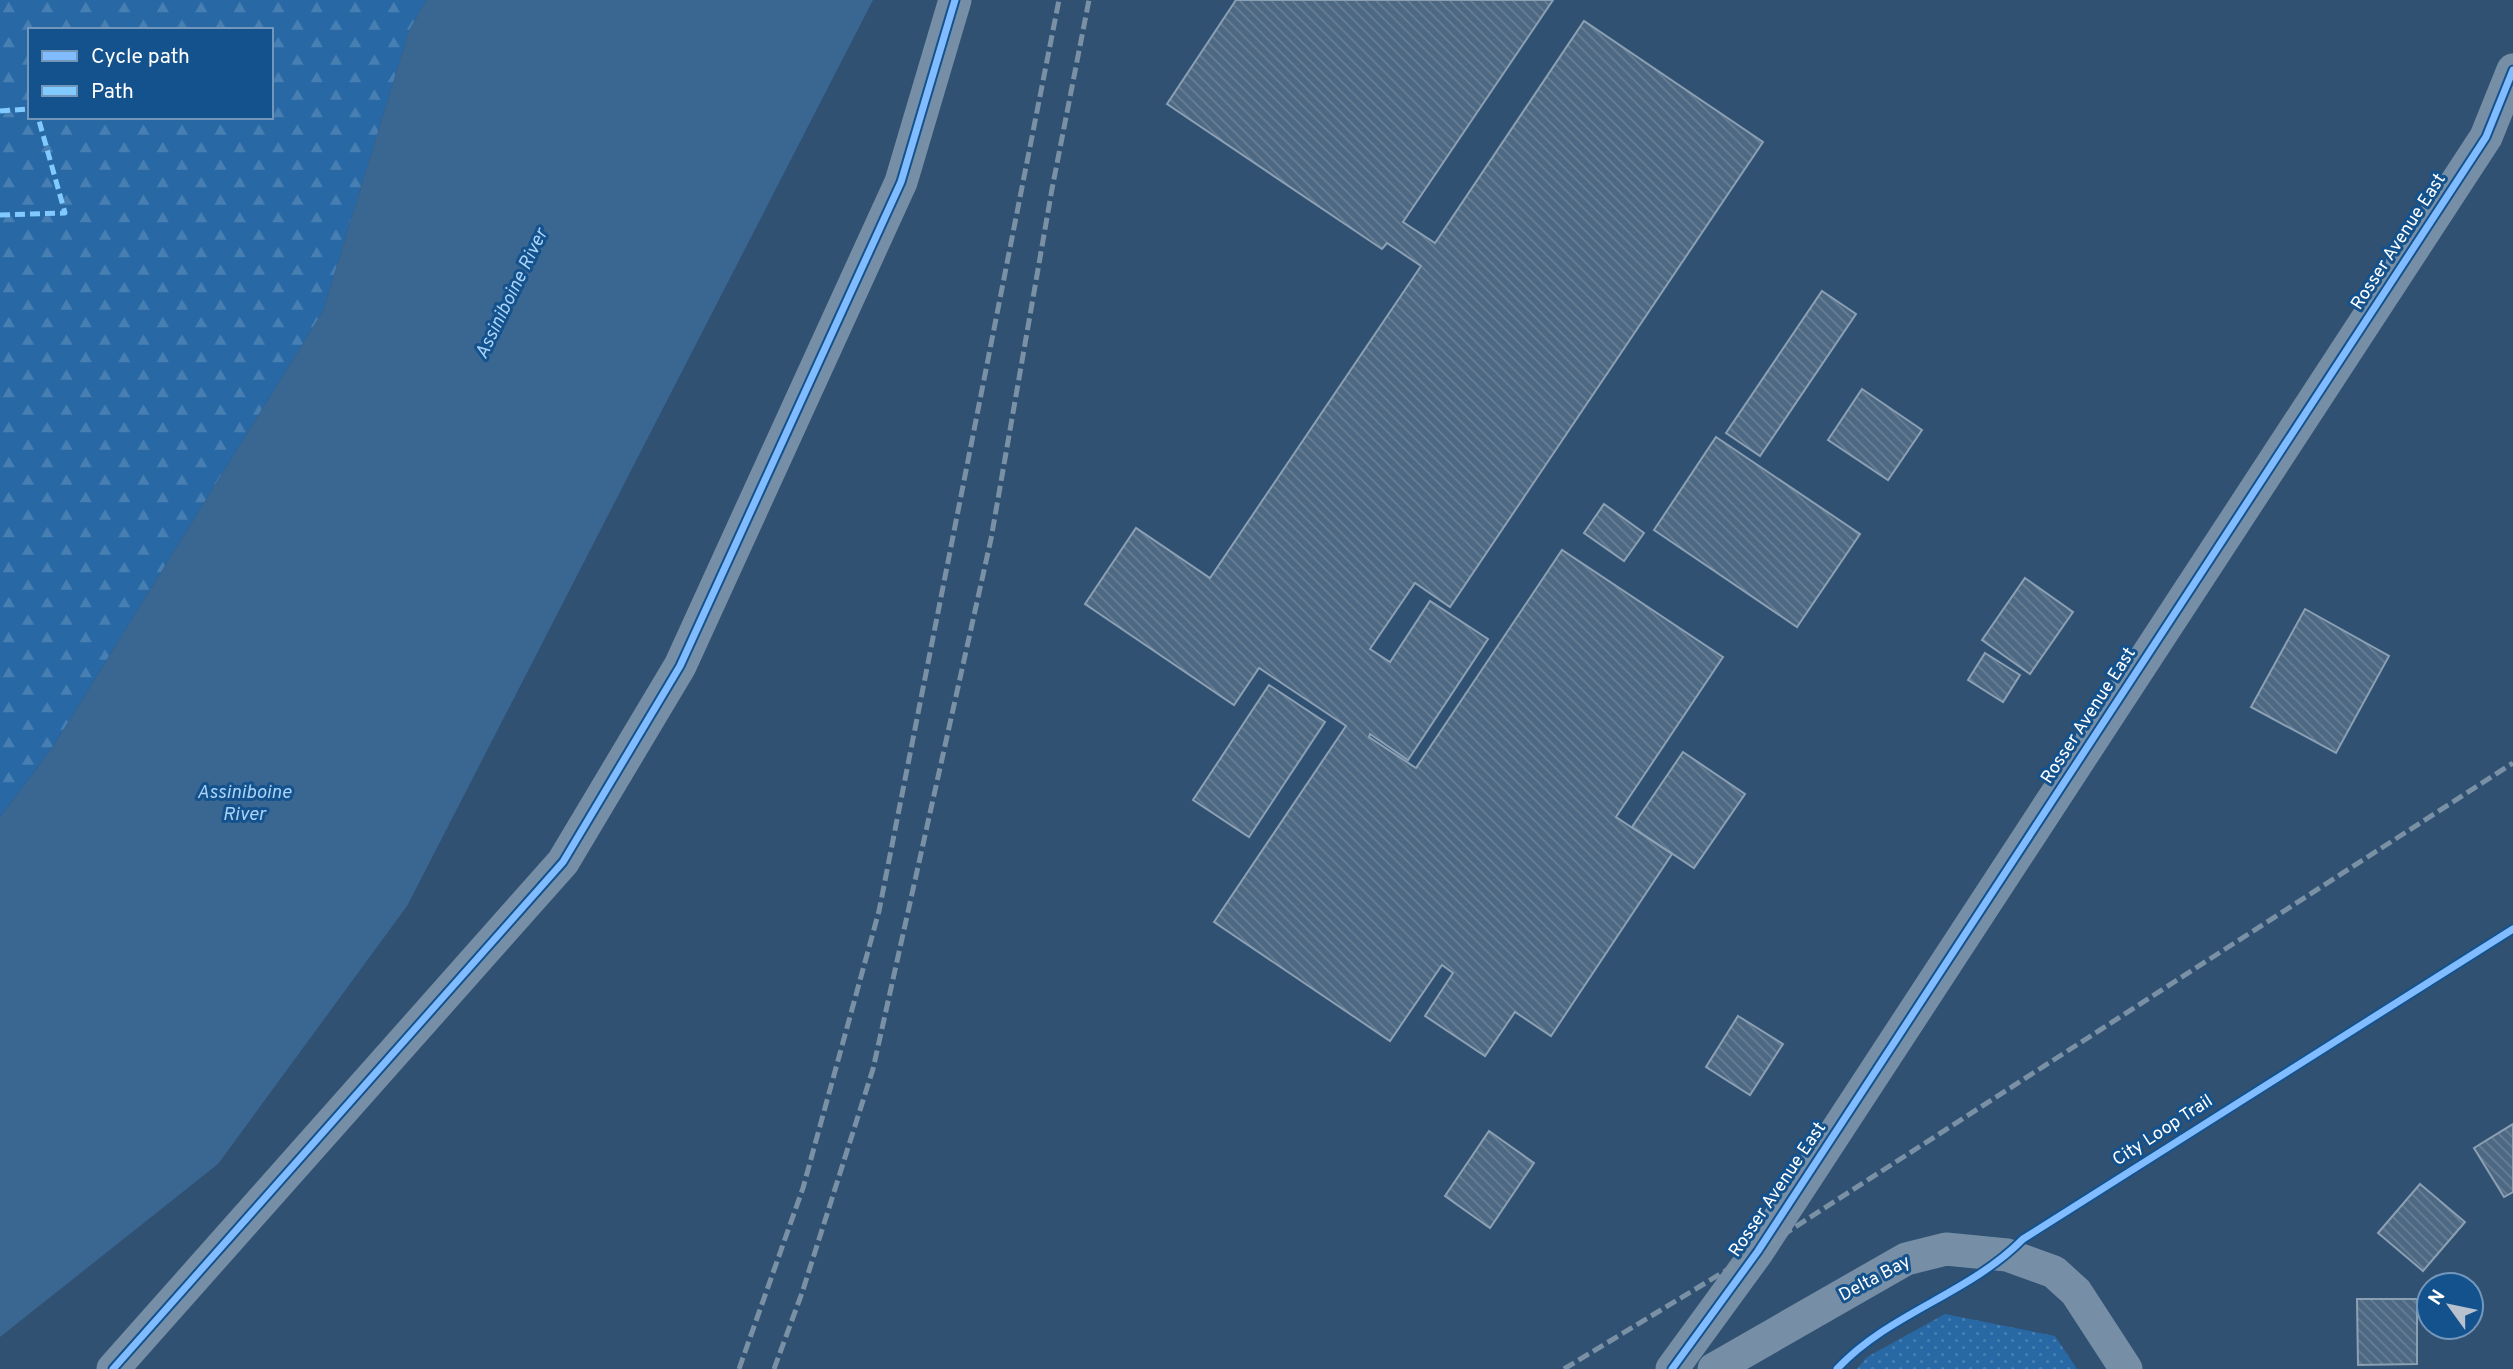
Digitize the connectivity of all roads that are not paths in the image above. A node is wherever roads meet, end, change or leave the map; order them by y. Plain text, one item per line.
1 (955, 0) edge
2 (2513, 70) edge
3 (113, 1369) edge
4 (1672, 1369) edge
5 (1714, 1369) edge
6 (2126, 1369) edge

1 - 3 street
2 - 4 street, Rosser Avenue East
5 - 6 street, Delta Bay

